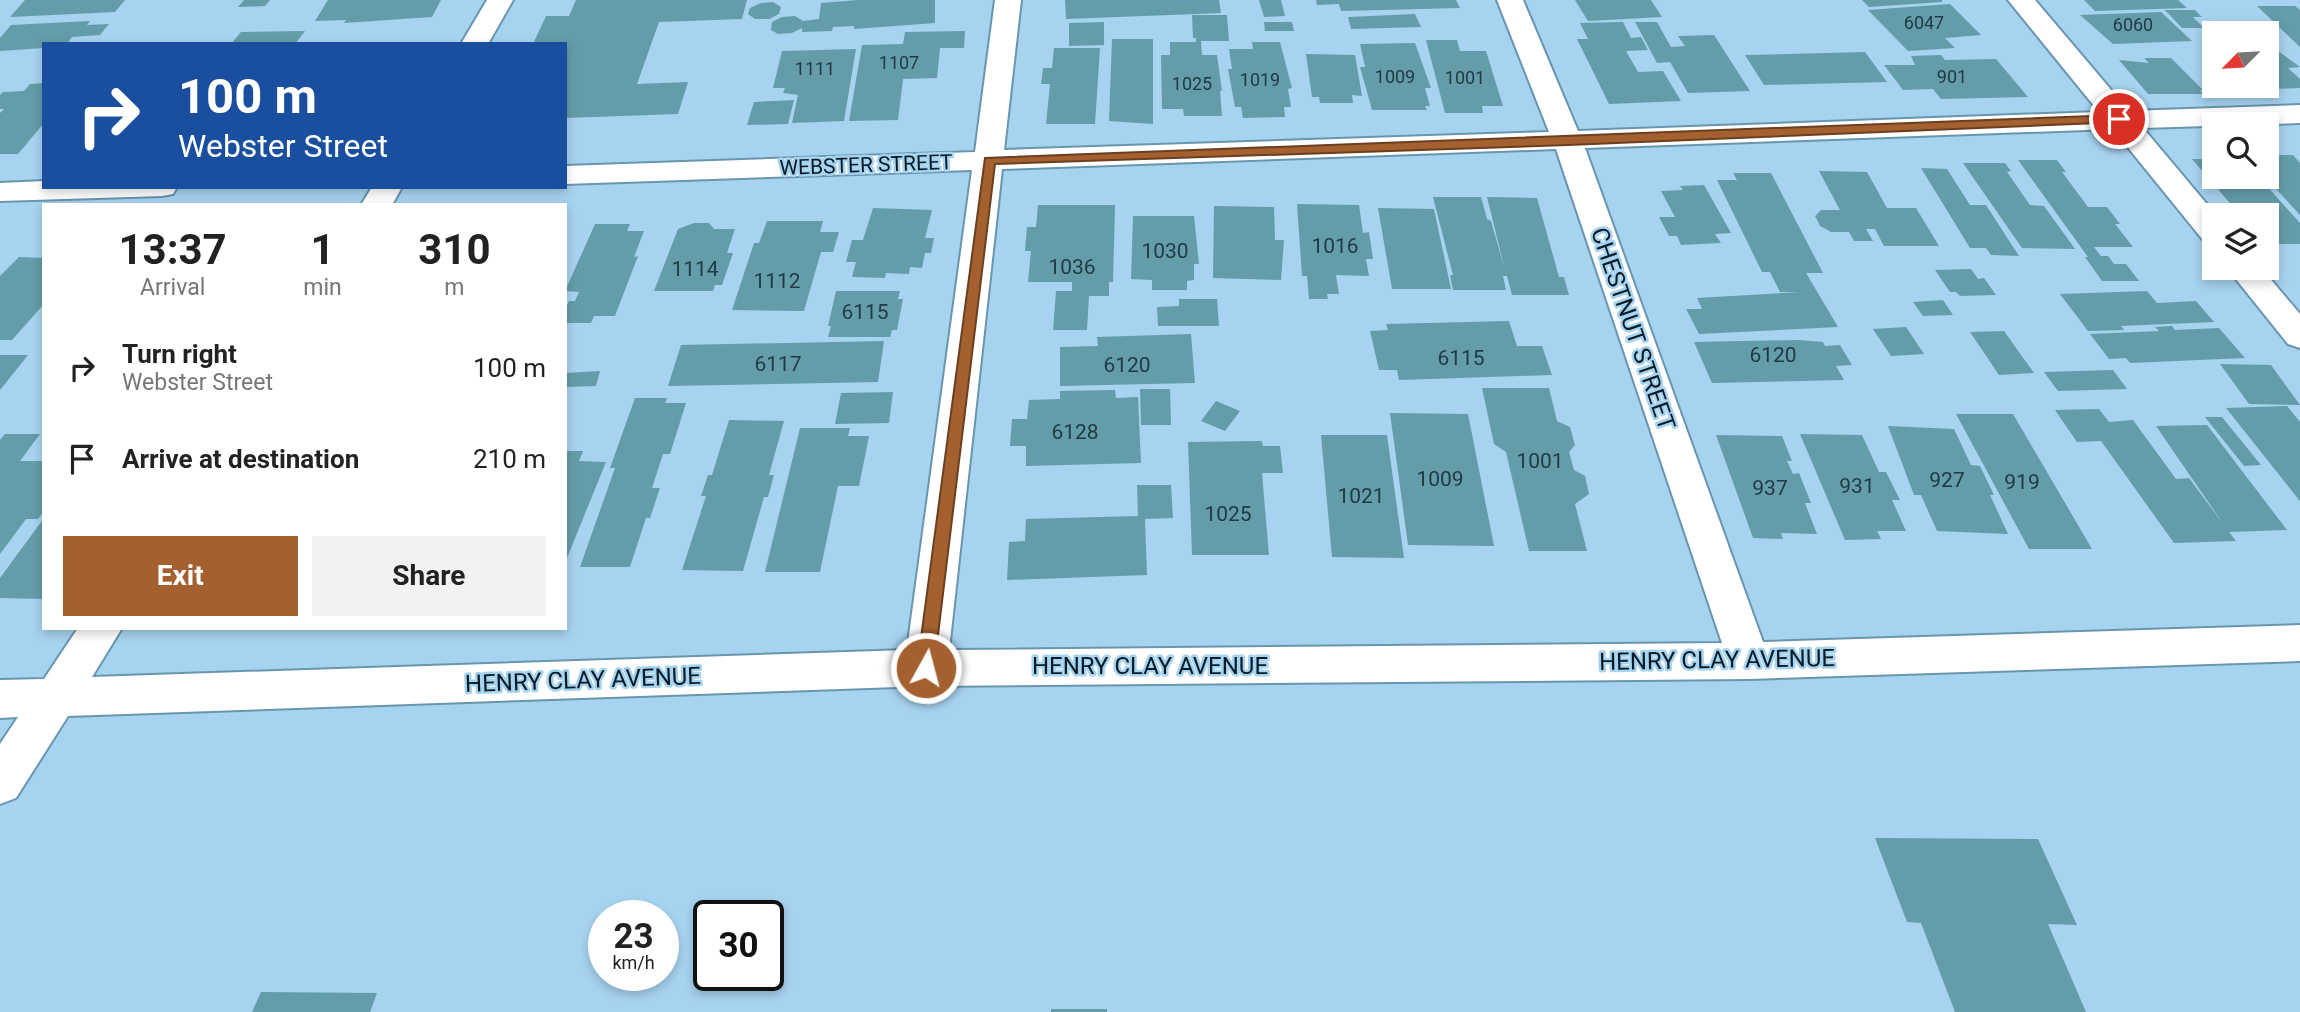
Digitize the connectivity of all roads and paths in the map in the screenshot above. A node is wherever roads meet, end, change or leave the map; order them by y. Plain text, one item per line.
1 (500, 0) edge
2 (1008, 0) edge
3 (1510, 0) edge
4 (2021, 0) edge
5 (475, 42) edge
6 (2300, 114) edge
7 (2119, 119) junction
8 (1568, 142) junction
9 (989, 160) junction
10 (567, 175) edge
11 (97, 189) edge
12 (0, 192) edge
13 (2202, 219) edge
14 (2253, 280) edge
15 (2300, 336) edge
16 (100, 630) edge
17 (2300, 643) edge
18 (1749, 661) junction
19 (926, 668) junction
20 (56, 698) junction
21 (0, 699) edge
22 (0, 783) edge

1 - 5 street
2 - 9 street
3 - 8 street, CHESTNUT STREET
4 - 7 street
6 - 7 street, WEBSTER STREET
7 - 8 street, WEBSTER STREET
7 - 13 street
8 - 9 street, WEBSTER STREET
8 - 18 street, CHESTNUT STREET
9 - 10 street, WEBSTER STREET
9 - 19 street
11 - 12 street
14 - 15 street
16 - 20 street
17 - 18 street, HENRY CLAY AVENUE
18 - 19 street, HENRY CLAY AVENUE
19 - 20 street, HENRY CLAY AVENUE
20 - 21 street, HENRY CLAY AVENUE
20 - 22 street

